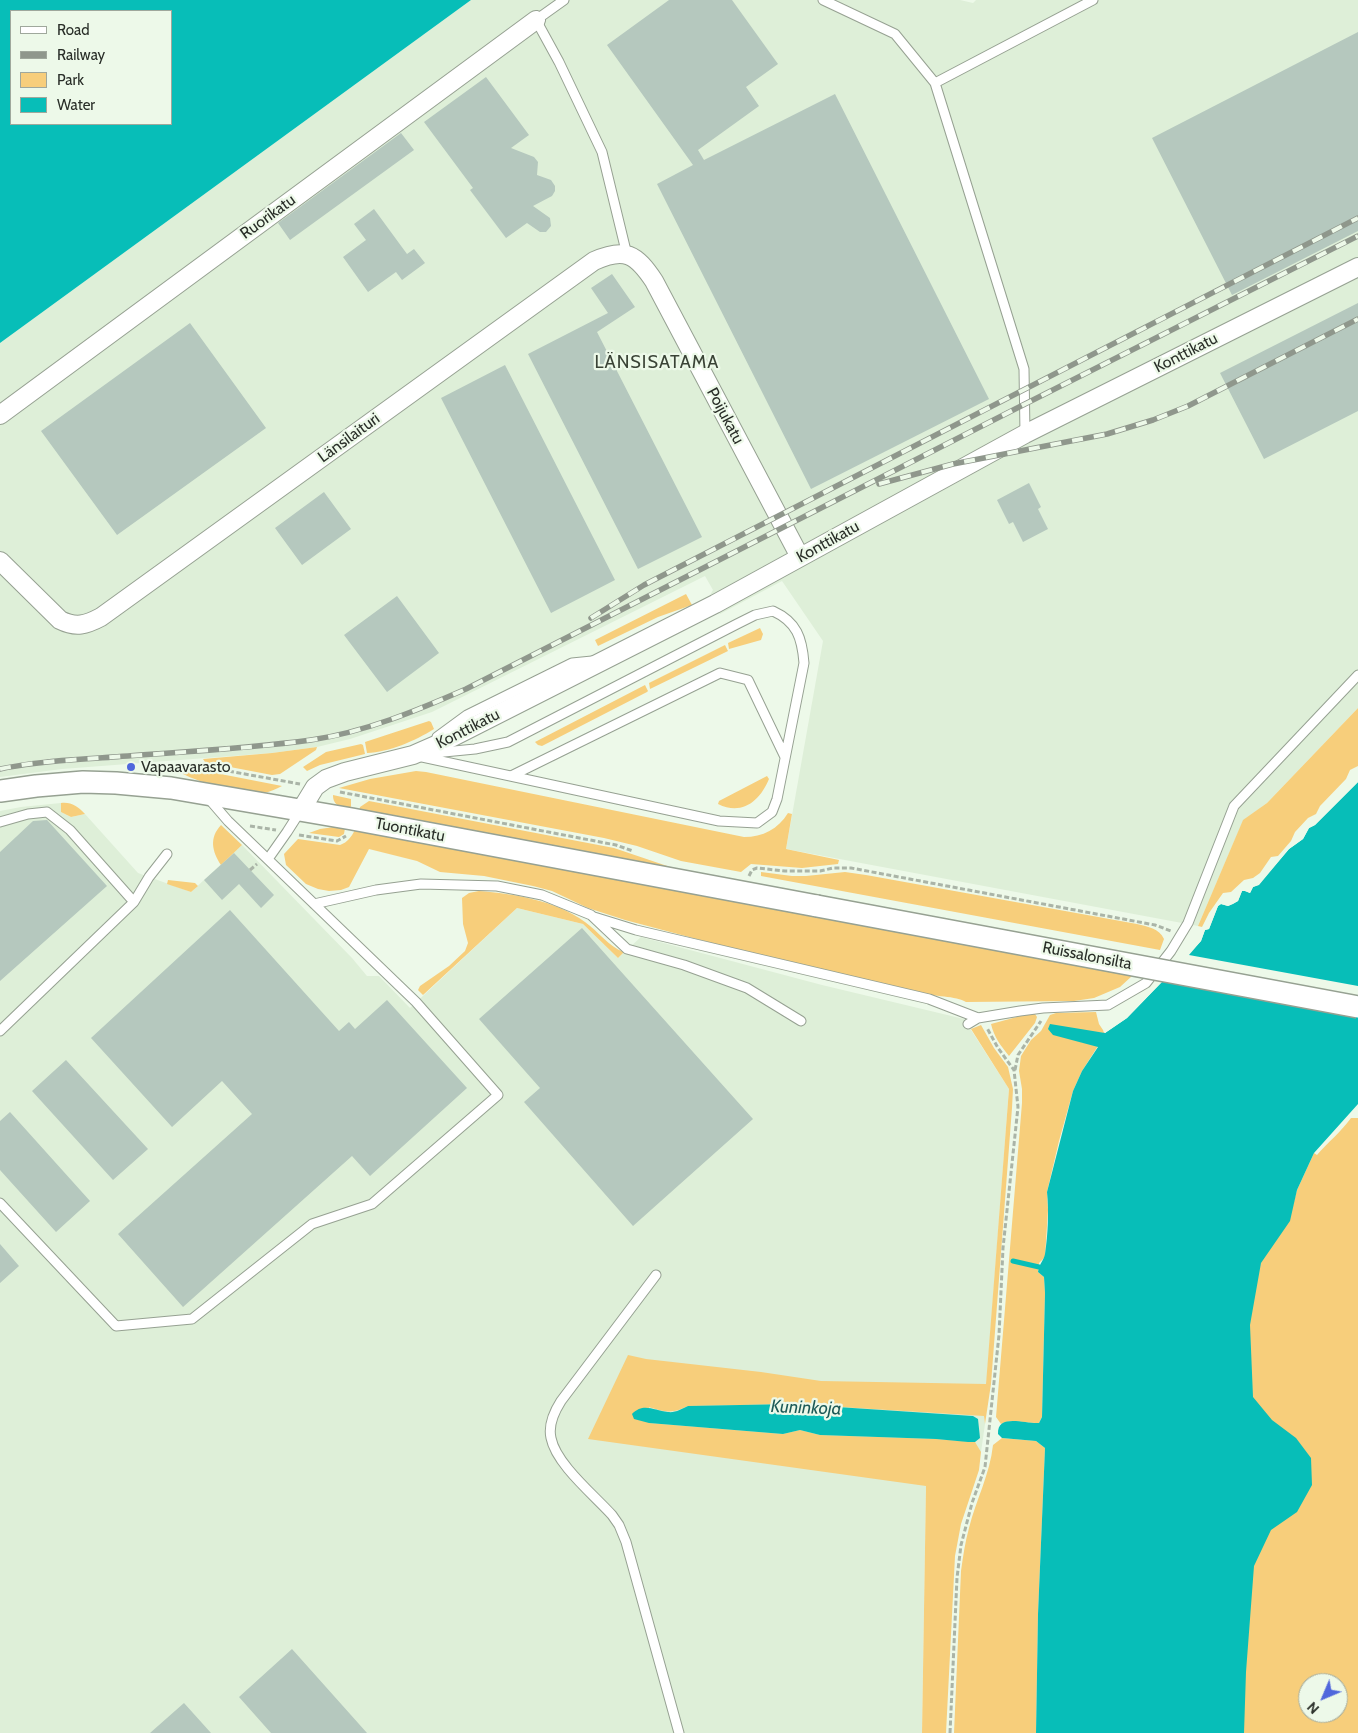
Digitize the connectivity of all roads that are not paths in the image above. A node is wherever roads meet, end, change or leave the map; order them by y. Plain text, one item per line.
1 (564, 0) edge
2 (823, 0) edge
3 (1093, 0) edge
4 (536, 20) junction
5 (935, 83) junction
6 (627, 255) junction
7 (1358, 266) edge
8 (0, 415) edge
9 (1025, 434) junction
10 (800, 557) junction
11 (0, 561) edge
12 (1358, 675) edge
13 (413, 756) junction
14 (785, 757) junction
15 (511, 776) junction
16 (0, 791) edge
17 (204, 792) junction
18 (300, 810) junction
19 (0, 822) edge
20 (167, 854) dead end
21 (268, 859) junction
22 (134, 902) junction
23 (314, 904) junction
24 (817, 906) joint
25 (590, 916) junction
26 (1358, 1007) edge
27 (978, 1018) junction
28 (802, 1021) dead end
29 (968, 1024) dead end
30 (0, 1031) edge
31 (0, 1203) edge
32 (656, 1275) dead end
33 (679, 1733) edge

1 - 4 lane
2 - 5 lane
3 - 5 lane
4 - 6 lane
4 - 8 street, Ruorikatu
5 - 9 lane
6 - 10 street, Poijukatu
6 - 11 street, Länsilaituri
7 - 9 street, Konttikatu
9 - 10 street, Konttikatu
10 - 13 street, Konttikatu
12 - 27 lane
13 - 14 lane
13 - 15 lane
13 - 18 street, Konttikatu
14 - 15 lane
14 - 15 lane
16 - 17 street, Tuontikatu
17 - 18 street, Tuontikatu
17 - 21 lane
18 - 21 lane
18 - 24 street, Tuontikatu
19 - 22 lane
20 - 22 lane
21 - 23 lane
22 - 30 lane
23 - 25 lane
23 - 31 lane
24 - 26 street, Ruissalonsilta, bridge
25 - 27 lane
25 - 28 lane
27 - 29 lane
32 - 33 lane

